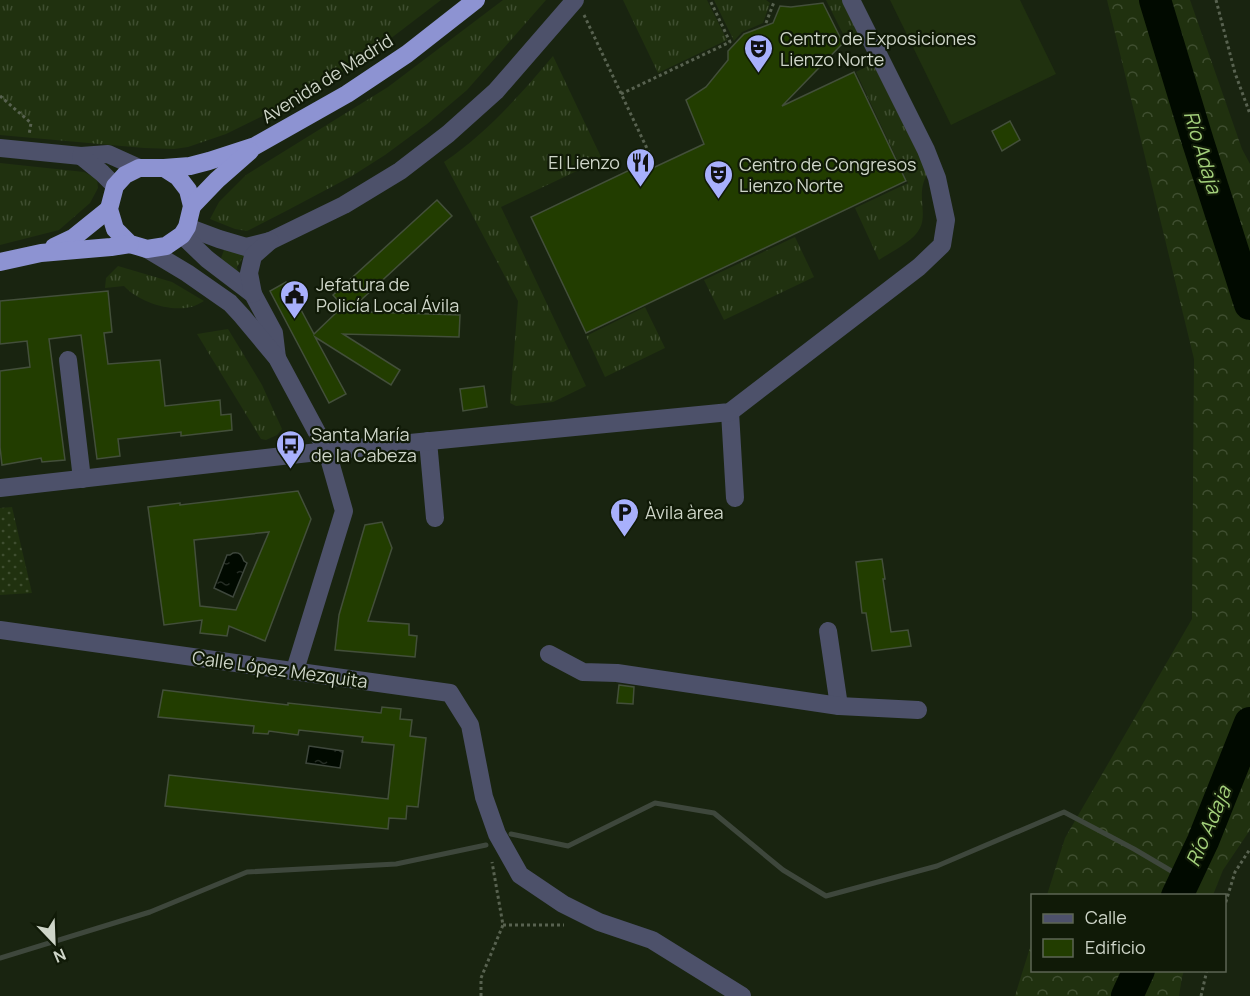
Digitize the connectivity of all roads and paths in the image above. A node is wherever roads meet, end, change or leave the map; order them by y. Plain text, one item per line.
1 (476, 0) edge
2 (710, 0) edge
3 (851, 0) edge
4 (1216, 0) edge
5 (773, 1) edge
6 (580, 8) edge
7 (766, 23) dead end
8 (621, 94) junction
9 (0, 96) edge
10 (1250, 114) edge
11 (28, 140) dead end
12 (255, 146) junction
13 (0, 148) edge
14 (81, 156) junction
15 (651, 158) dead end
16 (139, 168) junction
17 (164, 168) junction
18 (115, 186) junction
19 (192, 207) junction
20 (109, 209) junction
21 (184, 231) junction
22 (270, 241) junction
23 (139, 247) junction
24 (41, 253) junction
25 (0, 262) edge
26 (253, 294) junction
27 (276, 358) junction
28 (68, 360) dead end
29 (730, 412) junction
30 (428, 441) junction
31 (327, 451) junction
32 (82, 479) junction
33 (0, 488) edge
34 (735, 498) dead end
35 (435, 518) dead end
36 (0, 630) edge
37 (828, 631) dead end
38 (549, 654) dead end
39 (295, 670) junction
40 (839, 706) junction
41 (918, 710) dead end
42 (496, 834) junction
43 (1250, 849) edge
44 (1226, 901) edge
45 (503, 925) junction
46 (568, 925) dead end
47 (1207, 972) edge
48 (481, 996) edge
49 (742, 996) edge
50 (1201, 996) edge

1 - 12 highway, Avenida de Madrid
2 - 8 path
3 - 29 street
4 - 10 path
5 - 7 path
6 - 8 path
6 - 22 street
8 - 15 path
9 - 11 path
12 - 17 highway, Avenida de Madrid
12 - 19 highway, Avenida de Madrid
13 - 14 street
14 - 16 street
14 - 18 street
16 - 17 highway
16 - 18 highway
17 - 19 highway
18 - 20 highway
19 - 21 highway
20 - 23 highway
20 - 24 highway
21 - 22 street
21 - 23 highway
21 - 26 street
22 - 26 street
23 - 24 highway
23 - 27 street
24 - 25 highway
26 - 27 street
27 - 31 street
28 - 32 street
29 - 30 street
29 - 34 street
30 - 31 street
30 - 35 street
31 - 32 street
31 - 39 street
32 - 33 street
36 - 39 street, Calle López Mezquita
37 - 40 street
38 - 40 street
39 - 42 street, Calle López Mezquita
40 - 41 street
42 - 45 path
42 - 49 street, Calle López Mezquita
43 - 44 path
45 - 46 path
45 - 48 path
47 - 50 path

